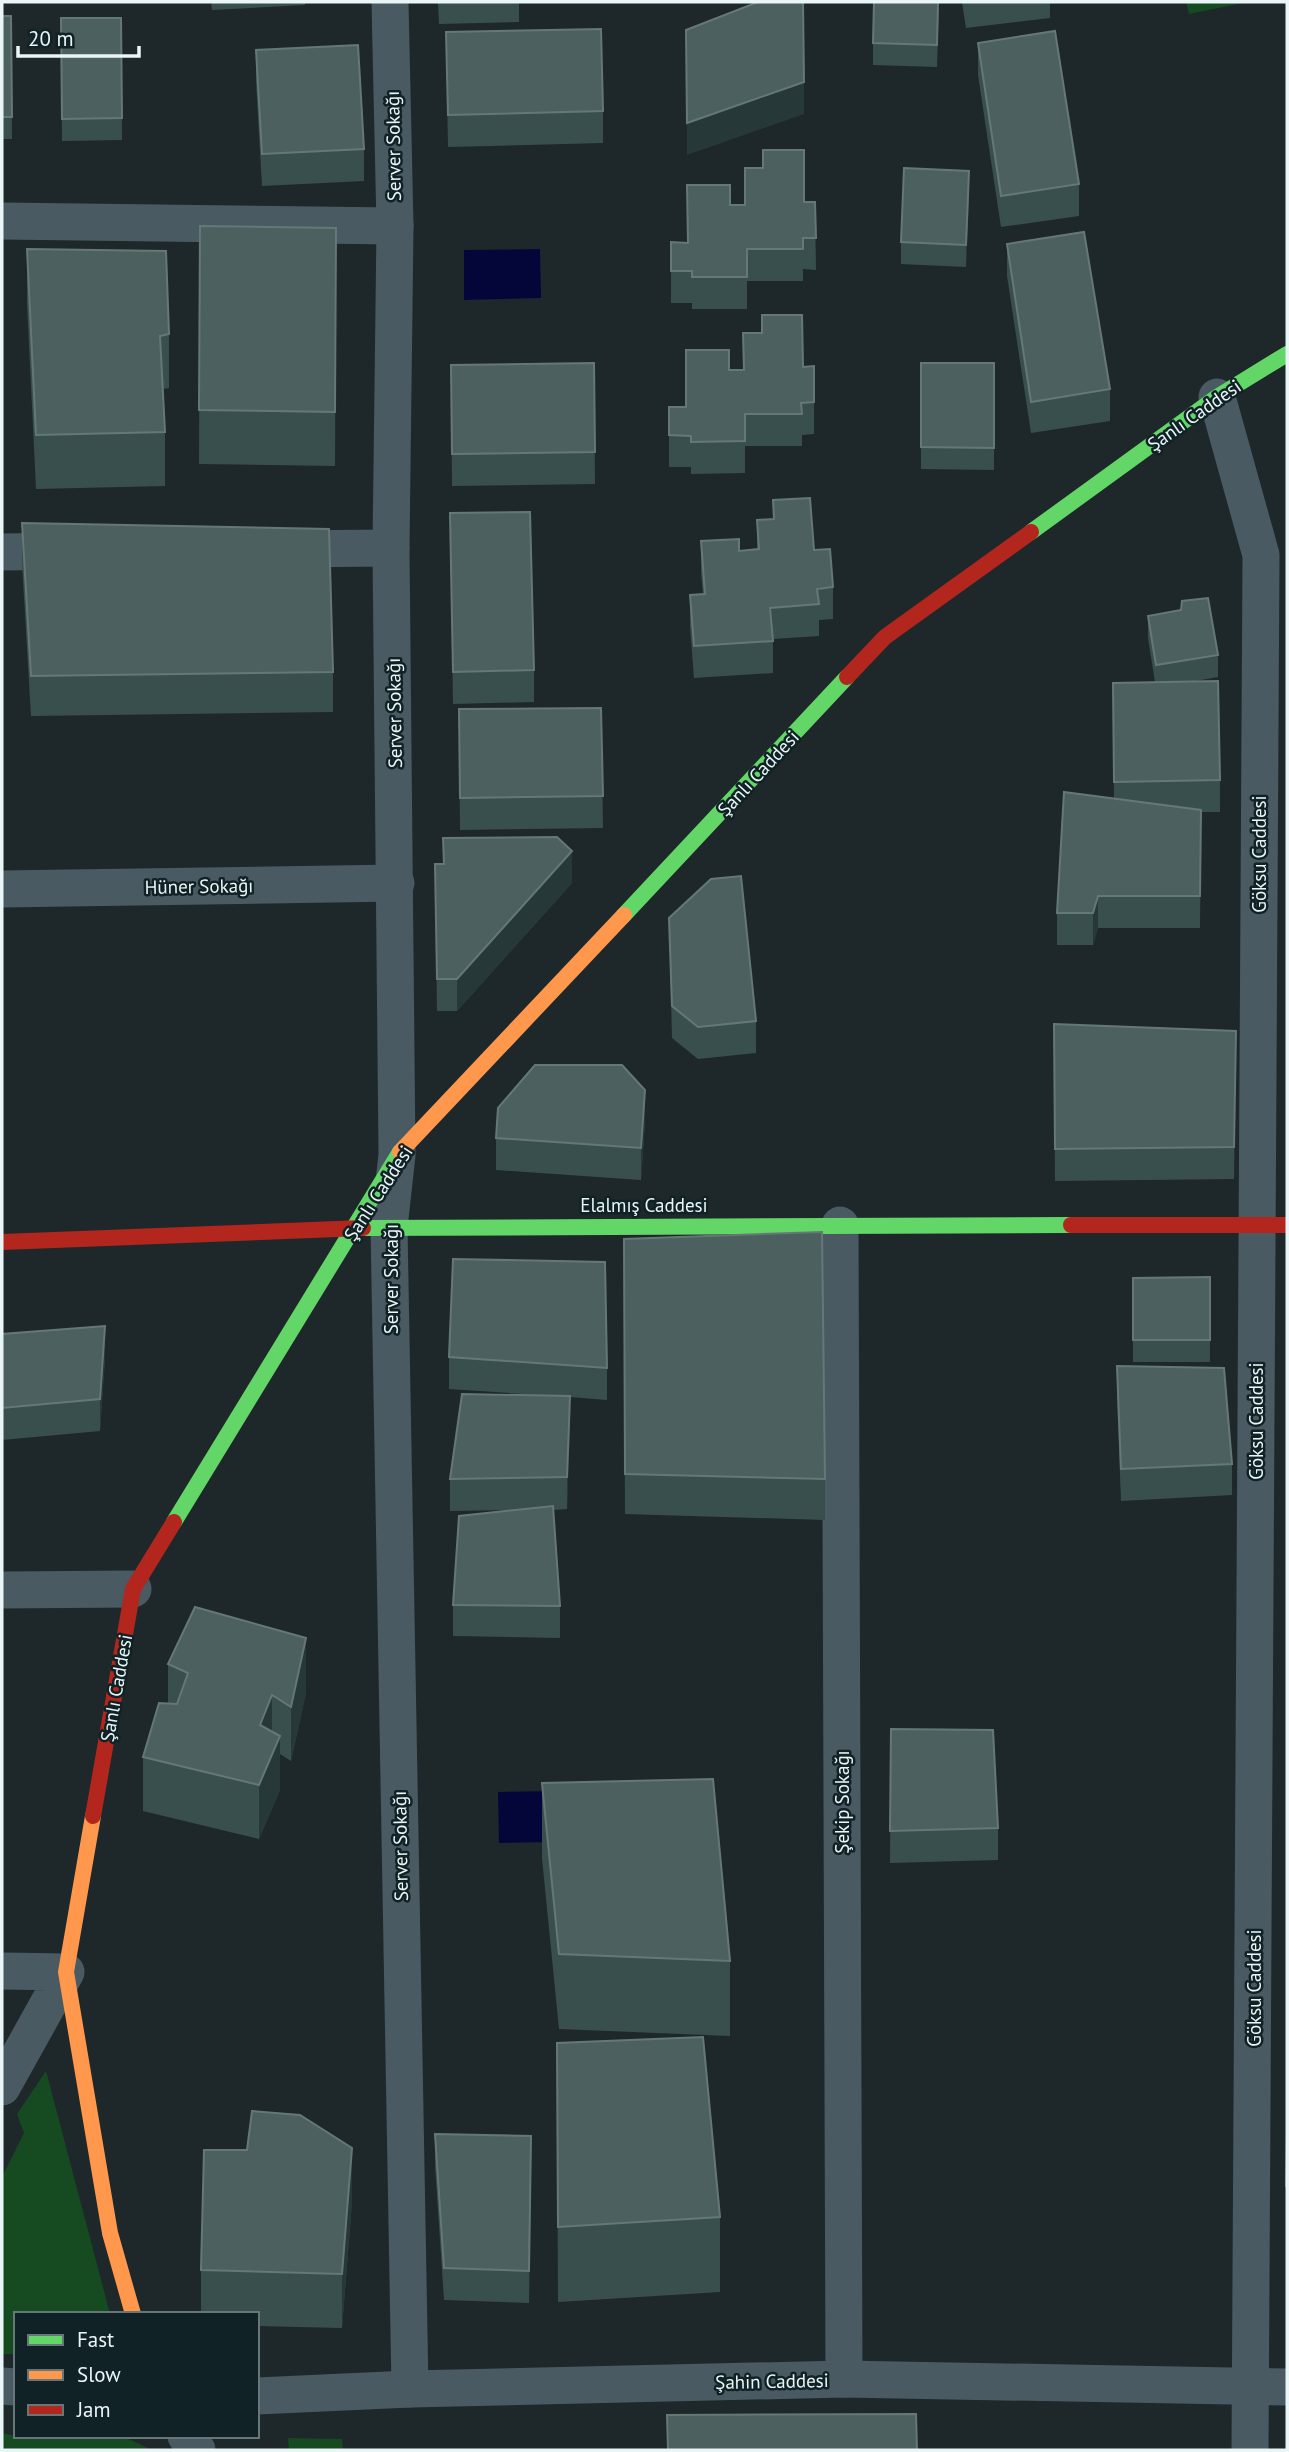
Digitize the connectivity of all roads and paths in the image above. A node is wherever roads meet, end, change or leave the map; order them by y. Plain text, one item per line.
1 (390, 2) edge
2 (2, 221) edge
3 (395, 226) junction
4 (1287, 354) edge
5 (1217, 397) junction
6 (391, 548) junction
7 (252, 549) edge
8 (99, 551) edge
9 (2, 552) edge
10 (396, 883) junction
11 (2, 889) edge
12 (397, 1155) junction
13 (840, 1225) junction
14 (1272, 1225) edge
15 (389, 1227) junction
16 (353, 1229) junction
17 (2, 1242) edge
18 (133, 1589) junction
19 (2, 1590) edge
20 (2, 1971) edge
21 (66, 1972) junction
22 (2, 2087) edge
23 (131, 2312) edge
24 (844, 2379) junction
25 (1251, 2387) junction
26 (1287, 2387) edge
27 (410, 2389) junction
28 (259, 2396) edge
29 (1250, 2450) edge

1 - 3 street, Server Sokağı
2 - 3 street
3 - 6 street, Server Sokağı
4 - 5 street, Şanlı Caddesi
5 - 12 street, Şanlı Caddesi
5 - 14 street, Göksu Caddesi
6 - 7 street
6 - 10 street, Server Sokağı
8 - 9 street
10 - 11 street, Hüner Sokağı
10 - 12 street, Server Sokağı
12 - 15 street, Server Sokağı
12 - 16 street, Şanlı Caddesi
13 - 14 street, Elalmış Caddesi
13 - 15 street, Elalmış Caddesi
13 - 24 street, Şekip Sokağı
14 - 25 street, Göksu Caddesi
15 - 16 street, Elalmış Caddesi
15 - 27 street, Server Sokağı
16 - 17 street, Elalmış Caddesi
16 - 18 street, Şanlı Caddesi
18 - 19 street
18 - 21 street, Şanlı Caddesi
20 - 21 street
21 - 22 street
21 - 23 street, Şanlı Caddesi
24 - 25 street, Şahin Caddesi
24 - 27 street, Şahin Caddesi
25 - 26 street, Şahin Caddesi
25 - 29 street, Göksu Caddesi
27 - 28 street, Şahin Caddesi

